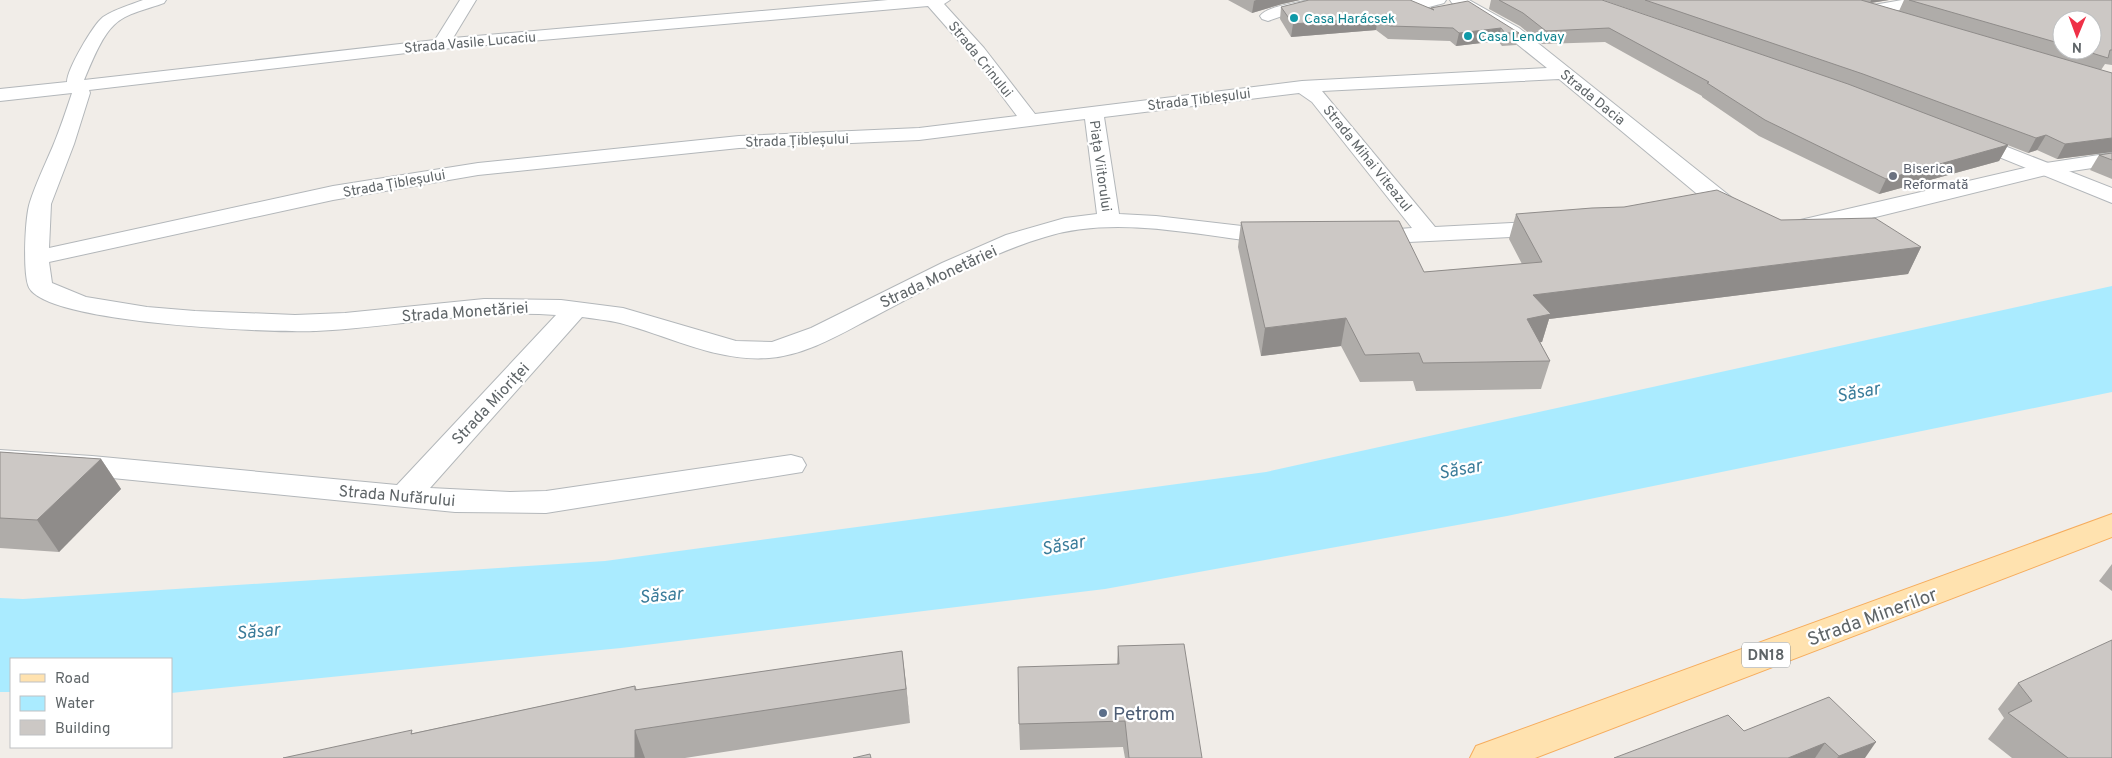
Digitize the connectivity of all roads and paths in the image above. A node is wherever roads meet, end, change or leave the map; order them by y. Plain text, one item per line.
1 (158, 0) edge
2 (468, 0) edge
3 (937, 0) edge
4 (1332, 0) edge
5 (1404, 0) edge
6 (1438, 0) edge
7 (1458, 0) edge
8 (1932, 0) edge
9 (788, 7) edge
10 (1268, 16) dead end
11 (1905, 21) edge
12 (441, 44) junction
13 (1563, 74) junction
14 (76, 86) junction
15 (1302, 87) junction
16 (0, 95) edge
17 (1094, 111) junction
18 (1029, 119) junction
19 (1951, 131) edge
20 (2112, 159) edge
21 (2046, 169) junction
22 (2112, 196) edge
23 (1722, 203) junction
24 (1694, 208) edge
25 (1108, 222) junction
26 (1754, 222) edge
27 (1575, 225) edge
28 (1783, 228) edge
29 (1429, 234) junction
30 (1301, 238) edge
31 (1344, 238) edge
32 (37, 258) junction
33 (575, 310) junction
34 (0, 460) edge
35 (792, 465) dead end
36 (405, 496) junction
37 (2112, 525) edge
38 (1490, 758) edge

1 - 14 street
2 - 12 street
3 - 9 street, Strada Vasile Lucaciu
3 - 18 street, Strada Crinului
4 - 10 street
5 - 6 street
7 - 13 street, Strada Dacia
8 - 11 street
9 - 12 street, Strada Vasile Lucaciu
12 - 14 street, Strada Vasile Lucaciu
13 - 15 street, Strada Țibleșului
13 - 23 street, Strada Dacia
14 - 16 street, Strada Vasile Lucaciu
14 - 32 street, Strada Monetăriei
15 - 17 street, Strada Țibleșului
15 - 29 street, Strada Mihai Viteazul
17 - 18 street, Strada Țibleșului
17 - 25 street, Piața Viitorului
18 - 32 street, Strada Țibleșului
19 - 21 street
20 - 21 street
21 - 22 street
21 - 28 street
23 - 24 street
23 - 26 street
25 - 30 street, Strada Monetăriei
25 - 33 street, Strada Monetăriei
27 - 29 street
29 - 31 street
32 - 33 street, Strada Monetăriei
33 - 36 street, Strada Mioriței
34 - 36 street, Strada Nufărului
35 - 36 street, Strada Nufărului
37 - 38 main road, Strada Minerilor / DN18

